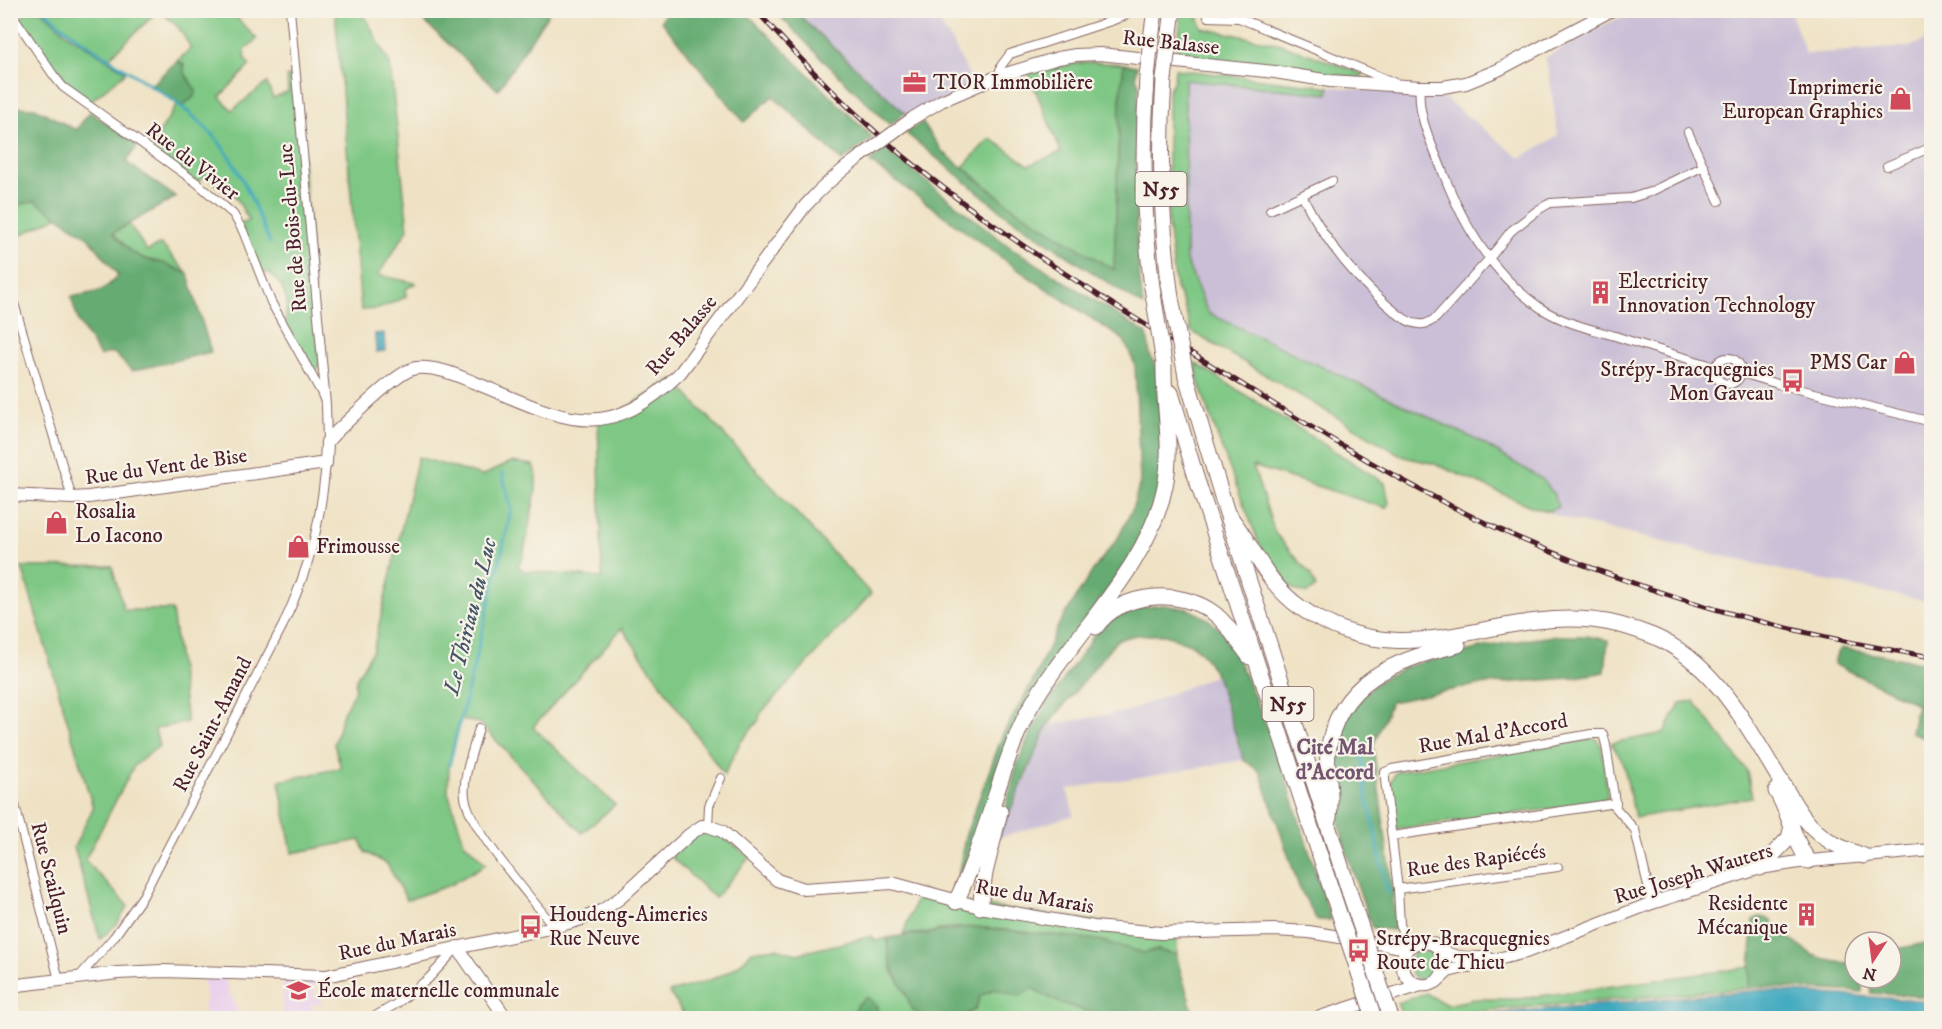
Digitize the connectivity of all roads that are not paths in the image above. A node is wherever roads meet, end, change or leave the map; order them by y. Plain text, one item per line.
1 (10, 10) edge
2 (290, 10) edge
3 (1131, 10) edge
4 (1155, 10) edge
5 (1173, 10) edge
6 (1612, 10) edge
7 (1208, 17) dead end
8 (999, 76) junction
9 (1401, 86) junction
10 (1420, 87) junction
11 (1688, 132) dead end
12 (1932, 147) edge
13 (1704, 166) junction
14 (1887, 166) dead end
15 (1332, 181) dead end
16 (1302, 195) junction
17 (1719, 201) dead end
18 (1270, 210) dead end
19 (1489, 259) junction
20 (10, 290) edge
21 (1164, 364) junction
22 (1716, 367) junction
23 (1742, 373) junction
24 (326, 404) junction
25 (1932, 422) edge
26 (327, 442) junction
27 (326, 463) junction
28 (10, 495) edge
29 (72, 498) junction
30 (1227, 513) junction
31 (1256, 664) junction
32 (478, 728) dead end
33 (721, 778) dead end
34 (10, 785) edge
35 (1616, 803) junction
36 (708, 826) junction
37 (1328, 826) junction
38 (1792, 826) junction
39 (1810, 826) junction
40 (1392, 836) junction
41 (1932, 850) edge
42 (1863, 856) junction
43 (1809, 861) junction
44 (1558, 867) dead end
45 (1760, 868) junction
46 (1398, 889) junction
47 (956, 902) junction
48 (1652, 903) junction
49 (980, 908) junction
50 (1400, 924) junction
51 (554, 927) junction
52 (1377, 942) junction
53 (1410, 946) junction
54 (1437, 946) junction
55 (457, 947) junction
56 (1507, 957) junction
57 (1402, 965) junction
58 (78, 979) junction
59 (60, 980) junction
60 (1436, 982) junction
61 (1421, 985) junction
62 (10, 986) edge
63 (1380, 998) junction
64 (372, 1018) edge
65 (506, 1018) edge
66 (1317, 1018) edge
67 (1374, 1018) edge
68 (1391, 1018) edge

1 - 24 street, Rue du Vivier
2 - 24 street, Rue de Bois-du-Luc
3 - 8 street
4 - 21 highway, N55, bridge
5 - 30 highway, N55, bridge
6 - 10 street, Rue Balasse
7 - 9 street, Rue Balasse
8 - 9 street, Rue Balasse
8 - 26 street, Rue Balasse, bridge
9 - 10 street, Rue Balasse
10 - 19 street
11 - 13 street
12 - 14 street
13 - 17 street
13 - 19 street
15 - 16 street
16 - 18 street
16 - 19 street
19 - 22 street
20 - 29 street
21 - 31 highway, N55
21 - 47 highway
22 - 23 street
22 - 23 street
23 - 25 street
24 - 26 street, Rue de Bois-du-Luc
26 - 27 street
27 - 29 street, Rue du Vent de Bise
27 - 58 street, Rue Saint-Amand
28 - 29 street, Rue du Vent de Bise
30 - 37 highway, N55
30 - 39 highway
31 - 49 highway
31 - 67 highway, N55, bridge
32 - 51 street
33 - 36 street
34 - 59 street, Rue Scailquin
35 - 40 street
35 - 40 street, Rue Mal d'Accord
35 - 48 street, Rue Mal d'Accord
36 - 47 street, Rue du Marais
36 - 51 street, Rue du Marais
37 - 38 highway
37 - 68 highway, N55, bridge
38 - 43 highway
38 - 45 highway
39 - 42 highway
39 - 43 highway
40 - 46 street, Rue Mal d'Accord
41 - 42 street, Rue Joseph Wauters
42 - 43 street, Rue Joseph Wauters
43 - 45 street, Rue Joseph Wauters
44 - 46 street, Rue des Rapiécés
45 - 48 street, Rue Joseph Wauters
46 - 50 street, Rue Mal d'Accord
47 - 49 street, Rue du Marais
48 - 56 street, Rue Joseph Wauters
49 - 52 street, Rue du Marais
50 - 52 street
50 - 53 street
51 - 55 street, Rue du Marais
52 - 53 street, Rue du Marais
52 - 57 street, Rue du Marais
53 - 54 street
53 - 57 street
54 - 56 street, Rue Joseph Wauters
54 - 60 street
55 - 58 street, Rue du Marais
55 - 64 street
55 - 65 street
56 - 60 street, Rue Joseph Wauters
57 - 61 street
57 - 63 street
58 - 59 street, Rue du Marais
59 - 62 street, Rue du Marais
60 - 61 street
61 - 63 street
63 - 66 street

